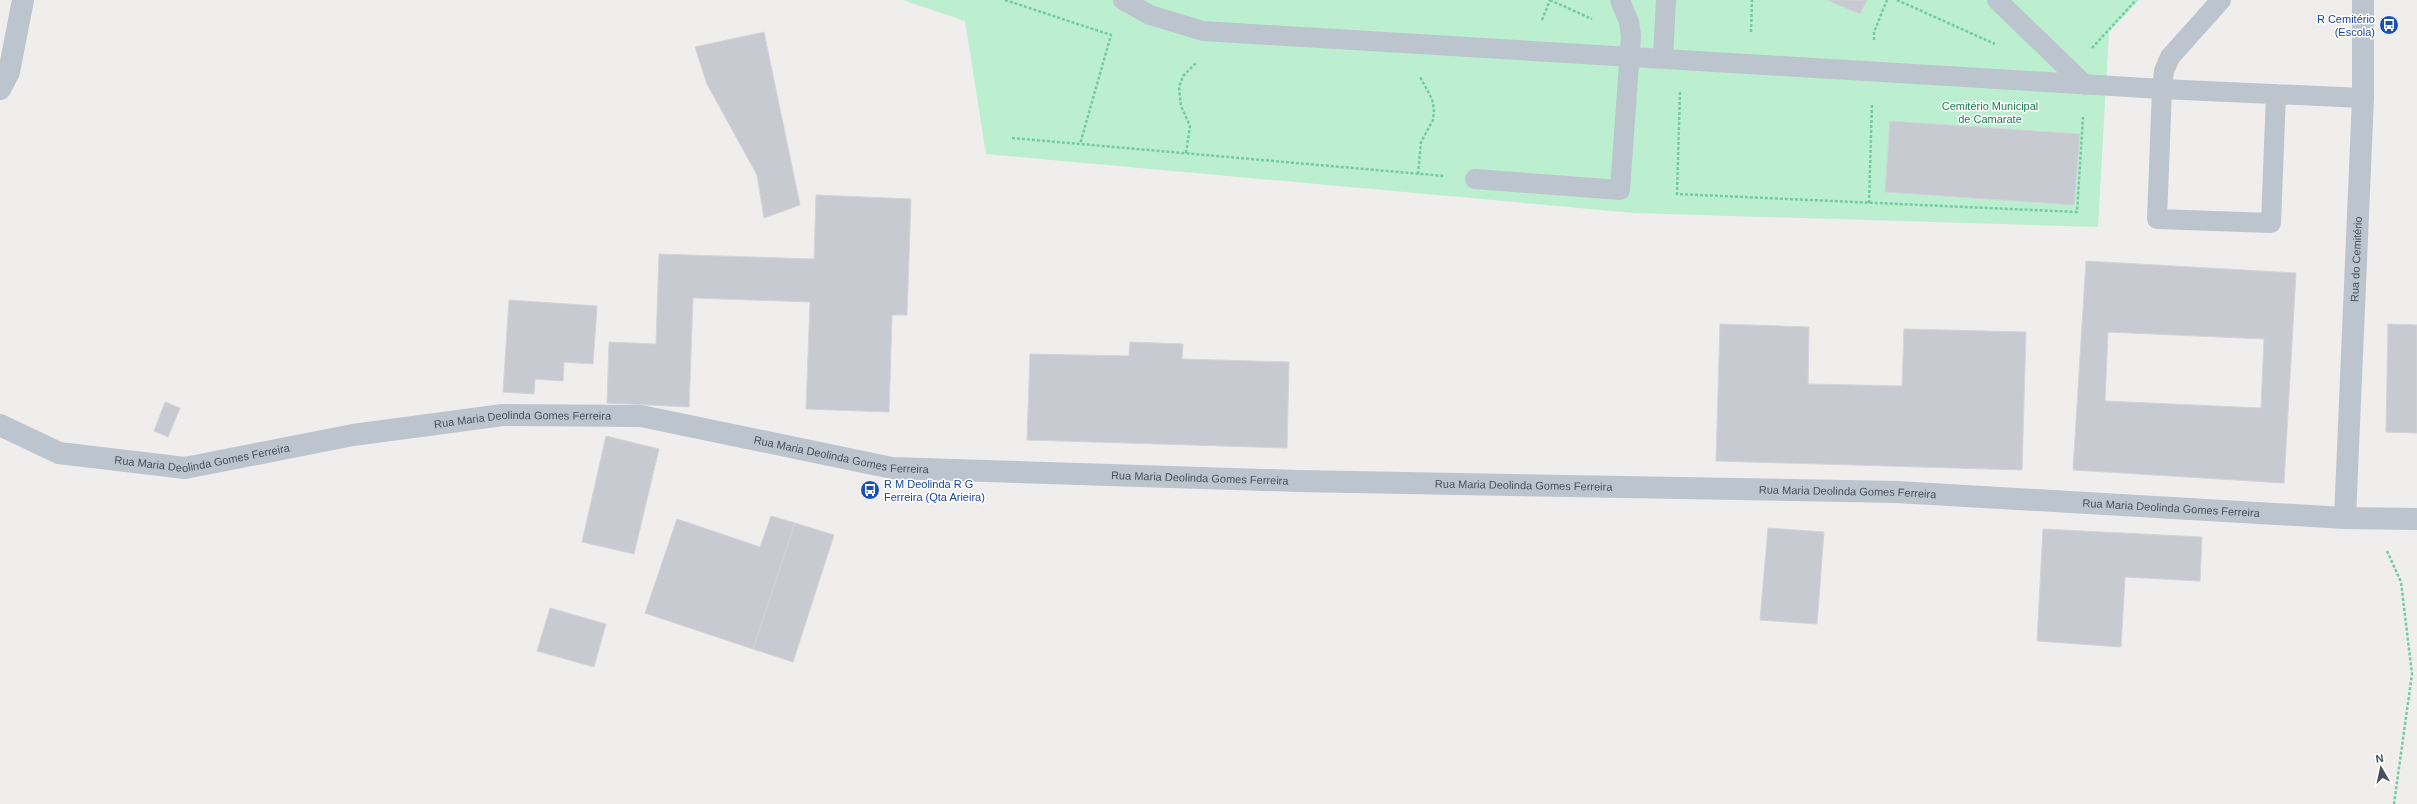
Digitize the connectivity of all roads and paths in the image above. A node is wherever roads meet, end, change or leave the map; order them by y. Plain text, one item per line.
1 (23, 0) edge
2 (1005, 0) edge
3 (1123, 0) edge
4 (1620, 0) edge
5 (1666, 0) edge
6 (1897, 0) edge
7 (1997, 0) edge
8 (2136, 0) edge
9 (2220, 0) edge
10 (2363, 0) edge
11 (1203, 31) junction
12 (1417, 44) junction
13 (1998, 46) dead end
14 (1629, 57) junction
15 (1672, 59) junction
16 (2085, 85) junction
17 (0, 89) edge
18 (2162, 90) junction
19 (2276, 94) junction
20 (2363, 98) junction
21 (1012, 138) dead end
22 (1080, 144) junction
23 (1186, 153) junction
24 (1418, 174) junction
25 (1475, 179) joint
26 (0, 425) edge
27 (2345, 518) junction
28 (2373, 519) junction
29 (2417, 519) edge
30 (2394, 804) edge

1 - 17 street
2 - 22 path
3 - 11 lane
4 - 14 lane
5 - 15 lane
6 - 13 path
7 - 16 lane
8 - 16 path
9 - 18 lane
10 - 20 street, Rua do Cemitério
11 - 12 lane
11 - 23 path
12 - 14 lane
12 - 24 path
14 - 15 lane
14 - 25 lane
15 - 16 lane
15 - 16 path
16 - 18 lane
18 - 19 lane
18 - 19 lane
19 - 20 lane
20 - 27 street, Rua do Cemitério
21 - 22 path
22 - 23 path
23 - 24 path
24 - 25 path
26 - 27 street, Rua Maria Deolinda Gomes Ferreira
27 - 28 street, Rua Maria Deolinda Gomes Ferreira
28 - 29 street, Rua Maria Deolinda Gomes Ferreira
28 - 30 path

